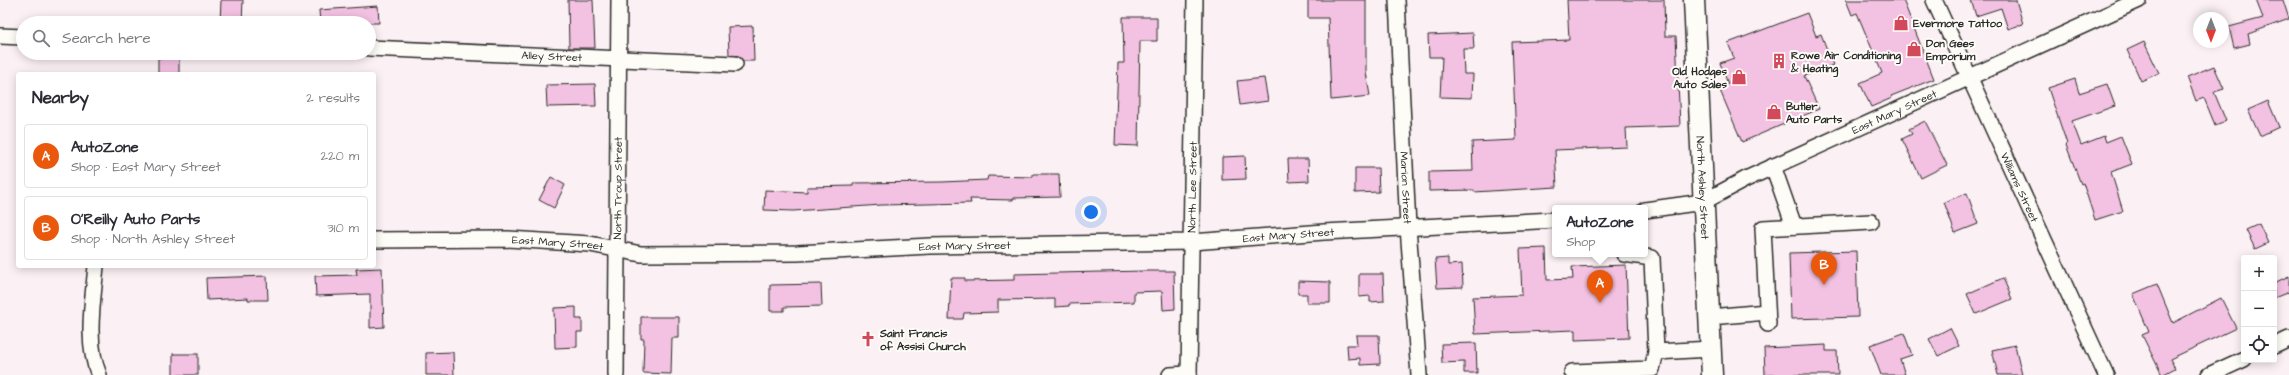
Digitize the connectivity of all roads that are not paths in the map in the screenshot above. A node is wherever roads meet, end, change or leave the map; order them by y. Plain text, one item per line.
1 (619, 0) edge
2 (1195, 0) edge
3 (1397, 0) edge
4 (1694, 0) edge
5 (1934, 0) edge
6 (2139, 0) edge
7 (0, 36) edge
8 (16, 37) edge
9 (376, 48) edge
10 (618, 59) junction
11 (735, 64) dead end
12 (1969, 76) junction
13 (1773, 166) junction
14 (1703, 202) junction
15 (1648, 210) edge
16 (1552, 220) edge
17 (1871, 222) dead end
18 (1794, 226) junction
19 (1408, 227) junction
20 (376, 240) edge
21 (1192, 242) junction
22 (618, 250) junction
23 (1645, 257) edge
24 (96, 268) edge
25 (1710, 317) junction
26 (2289, 339) edge
27 (2277, 345) edge
28 (1711, 349) junction
29 (1656, 352) junction
30 (2241, 360) edge
31 (1572, 372) dead end
32 (1190, 374) edge
33 (99, 375) edge
34 (616, 375) edge
35 (1170, 375) edge
36 (1419, 375) edge
37 (1712, 375) edge
38 (2106, 375) edge
39 (2209, 375) edge

1 - 10 street, North Troup Street
2 - 21 street, North Lee Street
3 - 19 street, Marion Street
4 - 14 main road, North Ashley Street
5 - 12 street, Williams Street
6 - 12 street, East Mary Street
7 - 8 street
9 - 10 street, Alley Street
10 - 11 street, Alley Street
10 - 22 street, North Troup Street
12 - 13 street, East Mary Street
12 - 38 street, Williams Street
13 - 14 street, East Mary Street
13 - 18 street
14 - 15 street, East Mary Street
14 - 25 main road, North Ashley Street
16 - 19 street, East Mary Street
17 - 18 street
18 - 25 street
19 - 21 street, East Mary Street
19 - 36 street, Marion Street
20 - 22 street, East Mary Street
21 - 22 street, East Mary Street
21 - 32 street, North Lee Street
22 - 34 street, North Troup Street
23 - 29 street
24 - 33 street
25 - 28 main road, North Ashley Street
26 - 27 street
28 - 29 street
28 - 37 main road, North Ashley Street
29 - 31 street
30 - 39 street
32 - 35 street

